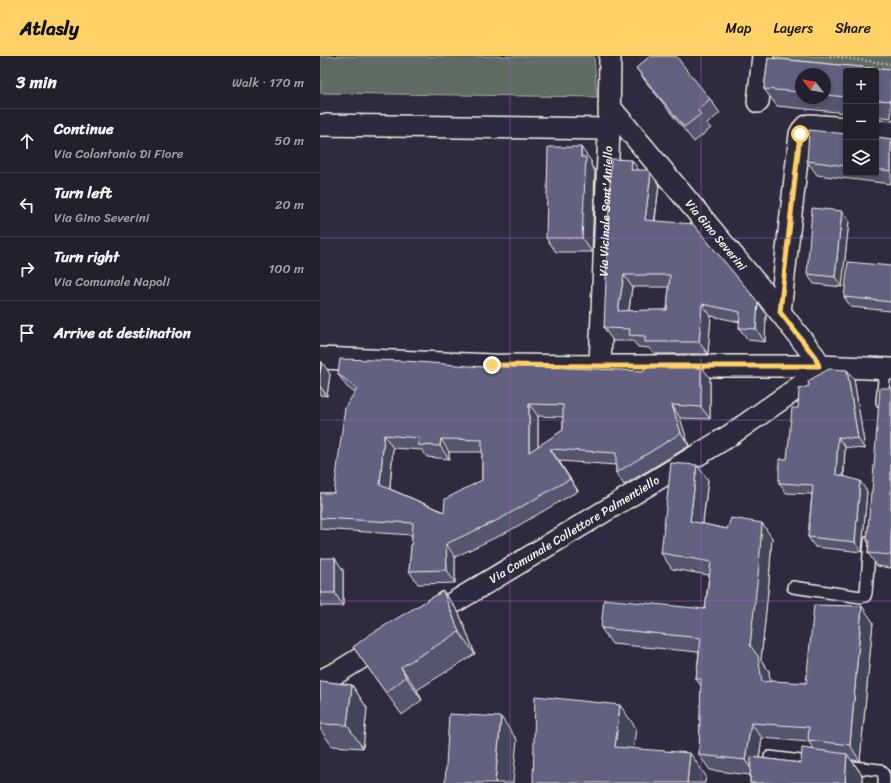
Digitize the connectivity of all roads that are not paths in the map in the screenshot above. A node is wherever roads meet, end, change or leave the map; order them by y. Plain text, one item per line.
1 (610, 56) edge
2 (763, 56) edge
3 (758, 102) dead end
4 (609, 106) junction
5 (320, 124) edge
6 (843, 128) edge
7 (609, 129) junction
8 (879, 131) edge
9 (891, 132) edge
10 (780, 312) junction
11 (320, 358) edge
12 (600, 366) junction
13 (819, 366) junction
14 (888, 369) edge
15 (881, 415) edge
16 (871, 531) edge
17 (793, 586) dead end
18 (320, 681) edge
19 (770, 757) dead end
20 (884, 783) edge

1 - 4 street, Via Vicinale Sant'Aniello
2 - 3 street
4 - 7 street, Via Vicinale Sant'Aniello
4 - 10 street, Via Gino Severini
5 - 7 street
6 - 10 street
7 - 12 street, Via Vicinale Sant'Aniello
8 - 9 street
10 - 13 street, Via Gino Severini
11 - 12 street
12 - 13 street
13 - 14 street
13 - 18 street, Via Comunale Collettore Palmentiello
14 - 15 lane
16 - 17 lane
19 - 20 lane

